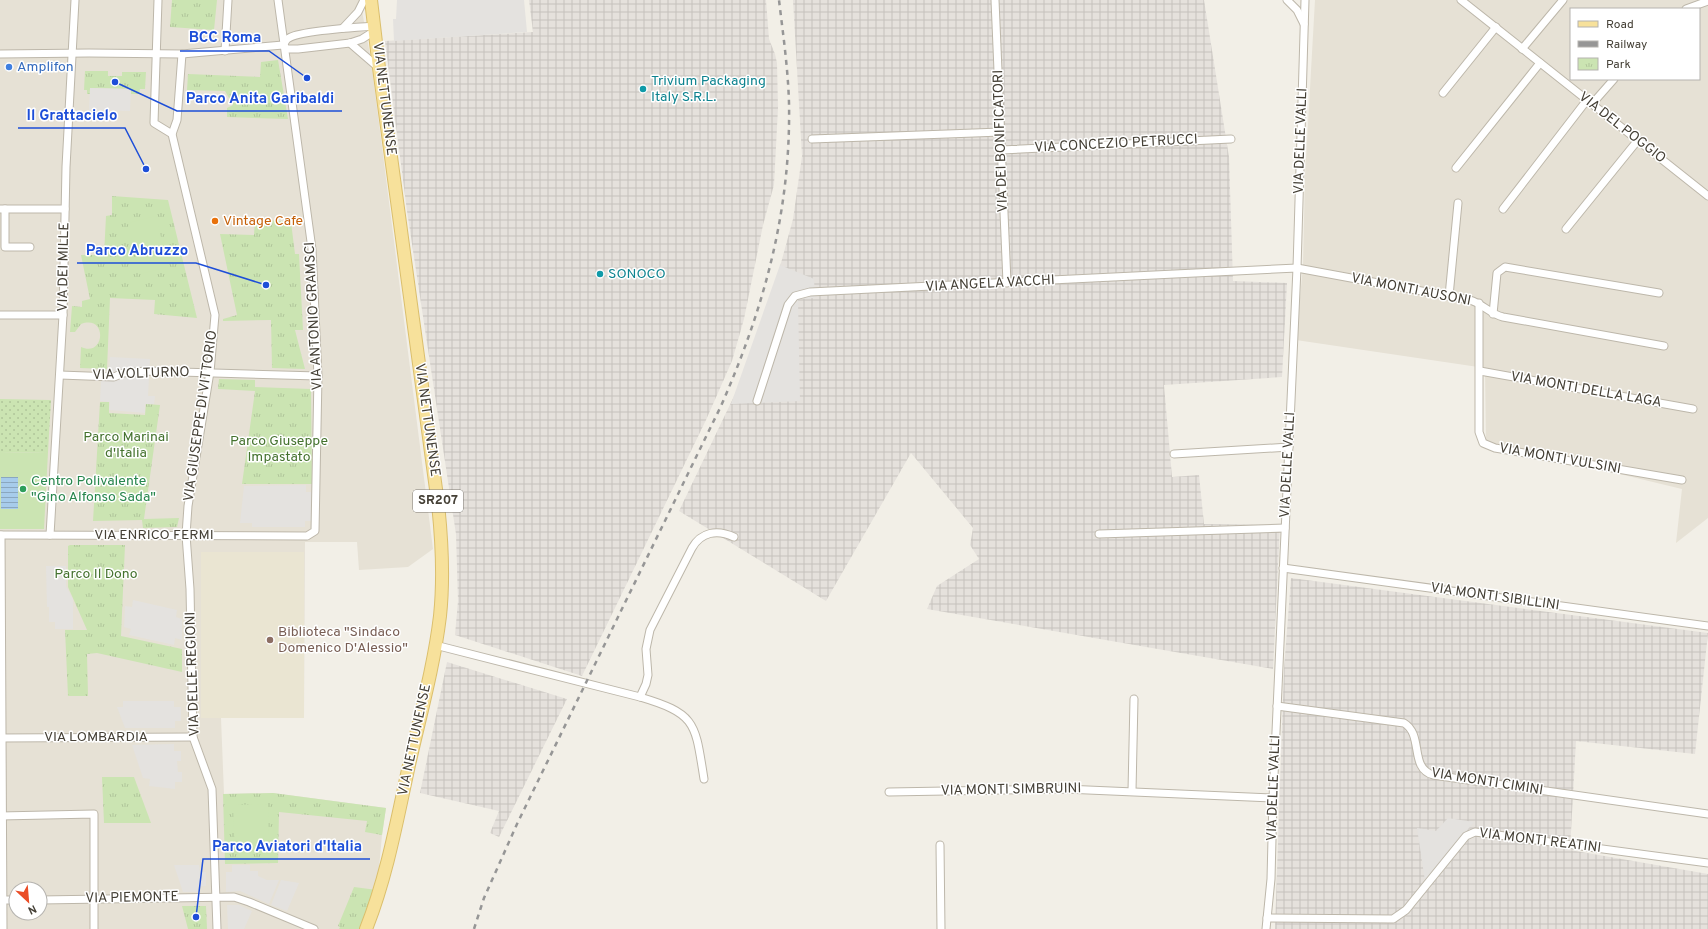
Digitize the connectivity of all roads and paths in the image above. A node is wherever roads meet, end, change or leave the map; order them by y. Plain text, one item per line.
1 (75, 0) edge
2 (158, 0) edge
3 (228, 0) edge
4 (278, 0) edge
5 (364, 0) edge
6 (371, 0) edge
7 (995, 0) edge
8 (1287, 0) edge
9 (1306, 0) edge
10 (1461, 0) edge
11 (1563, 0) edge
12 (1708, 1) edge
13 (1689, 8) edge
14 (1305, 24) junction
15 (1496, 27) junction
16 (342, 28) junction
17 (375, 28) junction
18 (350, 43) junction
19 (283, 45) junction
20 (1522, 49) junction
21 (225, 51) junction
22 (72, 53) junction
23 (0, 54) edge
24 (156, 54) junction
25 (182, 54) junction
26 (1540, 63) junction
27 (379, 68) junction
28 (1613, 80) edge
29 (1443, 93) dead end
30 (1590, 102) junction
31 (1000, 132) junction
32 (172, 134) junction
33 (812, 139) dead end
34 (1231, 139) dead end
35 (1638, 140) junction
36 (1001, 150) junction
37 (1456, 168) dead end
38 (1708, 196) edge
39 (1458, 203) dead end
40 (3, 209) edge
41 (65, 209) junction
42 (1503, 209) dead end
43 (1566, 229) dead end
44 (30, 247) dead end
45 (1297, 268) junction
46 (1006, 283) junction
47 (1659, 293) dead end
48 (1449, 296) junction
49 (1479, 303) junction
50 (63, 314) junction
51 (1493, 314) junction
52 (0, 315) edge
53 (1664, 346) dead end
54 (1480, 371) junction
55 (210, 372) junction
56 (60, 375) junction
57 (318, 376) junction
58 (757, 401) dead end
59 (1693, 409) dead end
60 (1289, 447) junction
61 (1174, 454) dead end
62 (1682, 480) dead end
63 (1285, 528) junction
64 (1099, 534) dead end
65 (0, 535) edge
66 (50, 535) junction
67 (186, 536) junction
68 (307, 536) joint
69 (734, 537) dead end
70 (1283, 568) junction
71 (1708, 626) edge
72 (435, 645) junction
73 (640, 697) junction
74 (1134, 699) dead end
75 (1277, 706) junction
76 (193, 737) junction
77 (1, 738) edge
78 (704, 779) dead end
79 (1132, 791) junction
80 (889, 792) dead end
81 (1272, 798) junction
82 (1708, 814) edge
83 (1, 816) edge
84 (940, 845) dead end
85 (1708, 863) edge
86 (216, 897) junction
87 (94, 899) junction
88 (1, 900) edge
89 (48, 900) edge
90 (1267, 918) junction
91 (3, 929) edge
92 (94, 929) edge
93 (217, 929) edge
94 (314, 929) edge
95 (366, 929) edge
96 (941, 929) edge
97 (1266, 929) edge

1 - 22 street, VIA DEI MILLE
2 - 24 street
3 - 21 street
4 - 19 street, VIA ANTONIO GRAMSCI
5 - 16 street
6 - 17 main road, VIA NETTUNENSE / SR207
7 - 31 street, VIA DEI BONIFICATORI
8 - 14 street
9 - 14 street, VIA DELLE VALLI
10 - 15 street, VIA DEL POGGIO
11 - 20 street
12 - 13 street
14 - 45 street, VIA DELLE VALLI
15 - 20 street, VIA DEL POGGIO
15 - 29 street
16 - 17 street
16 - 19 street
17 - 18 street
17 - 27 main road, VIA NETTUNENSE / SR207
18 - 19 street
18 - 27 street
19 - 21 street
19 - 57 street, VIA ANTONIO GRAMSCI
20 - 26 street, VIA DEL POGGIO
21 - 25 street
22 - 23 street
22 - 24 street
22 - 41 street, VIA DEI MILLE
24 - 25 street
24 - 32 street
25 - 32 street, VIA GIUSEPPE DI VITTORIO
26 - 30 street, VIA DEL POGGIO
26 - 37 street
27 - 72 main road, VIA NETTUNENSE / SR207
28 - 30 street
30 - 35 street, VIA DEL POGGIO
30 - 42 street
31 - 33 street
31 - 36 street, VIA DEI BONIFICATORI
32 - 55 street, VIA GIUSEPPE DI VITTORIO
34 - 36 street, VIA CONCEZIO PETRUCCI
35 - 38 street, VIA DEL POGGIO
35 - 43 street
36 - 46 street, VIA DEI BONIFICATORI
39 - 48 street
40 - 41 street
40 - 44 street
41 - 50 street, VIA DEI MILLE
45 - 46 street, VIA ANGELA VACCHI
45 - 48 street, VIA MONTI AUSONI
45 - 60 street, VIA DELLE VALLI
46 - 58 street, VIA ANGELA VACCHI
47 - 51 street
48 - 49 street, VIA MONTI AUSONI
49 - 51 street, VIA MONTI AUSONI
49 - 54 street, VIA MONTI VULSINI
50 - 52 street
50 - 56 street, VIA DEI MILLE
51 - 53 street, VIA MONTI AUSONI
54 - 59 street, VIA MONTI DELLA LAGA
54 - 62 street, VIA MONTI VULSINI
55 - 56 street, VIA VOLTURNO
55 - 57 street, VIA VOLTURNO
55 - 67 street, VIA GIUSEPPE DI VITTORIO
56 - 66 street, VIA DEI MILLE
57 - 68 street, VIA ANTONIO GRAMSCI
60 - 61 street
60 - 63 street, VIA DELLE VALLI
63 - 64 street
63 - 70 street, VIA DELLE VALLI
65 - 66 street, VIA ENRICO FERMI
65 - 77 street
66 - 67 street, VIA ENRICO FERMI
67 - 68 street, VIA ENRICO FERMI
67 - 76 street, VIA DELLE REGIONI
69 - 73 street
70 - 71 street, VIA MONTI SIBILLINI
70 - 75 street, VIA DELLE VALLI
72 - 73 street
72 - 95 main road, VIA NETTUNENSE / SR207
73 - 78 street
74 - 79 street
75 - 81 street, VIA DELLE VALLI
75 - 82 street, VIA MONTI CIMINI
76 - 77 street, VIA LOMBARDIA
76 - 86 street, VIA DELLE REGIONI
77 - 83 street
79 - 80 street, VIA MONTI SIMBRUINI
79 - 81 street, VIA MONTI SIMBRUINI
81 - 90 street, VIA DELLE VALLI
83 - 87 street
83 - 88 street
84 - 96 street
85 - 90 street, VIA MONTI REATINI
86 - 87 street, VIA PIEMONTE
86 - 93 street, VIA DELLE REGIONI
86 - 94 street, VIA PIEMONTE
87 - 89 street, VIA PIEMONTE
87 - 92 street
88 - 91 street
90 - 97 street, VIA DELLE VALLI

